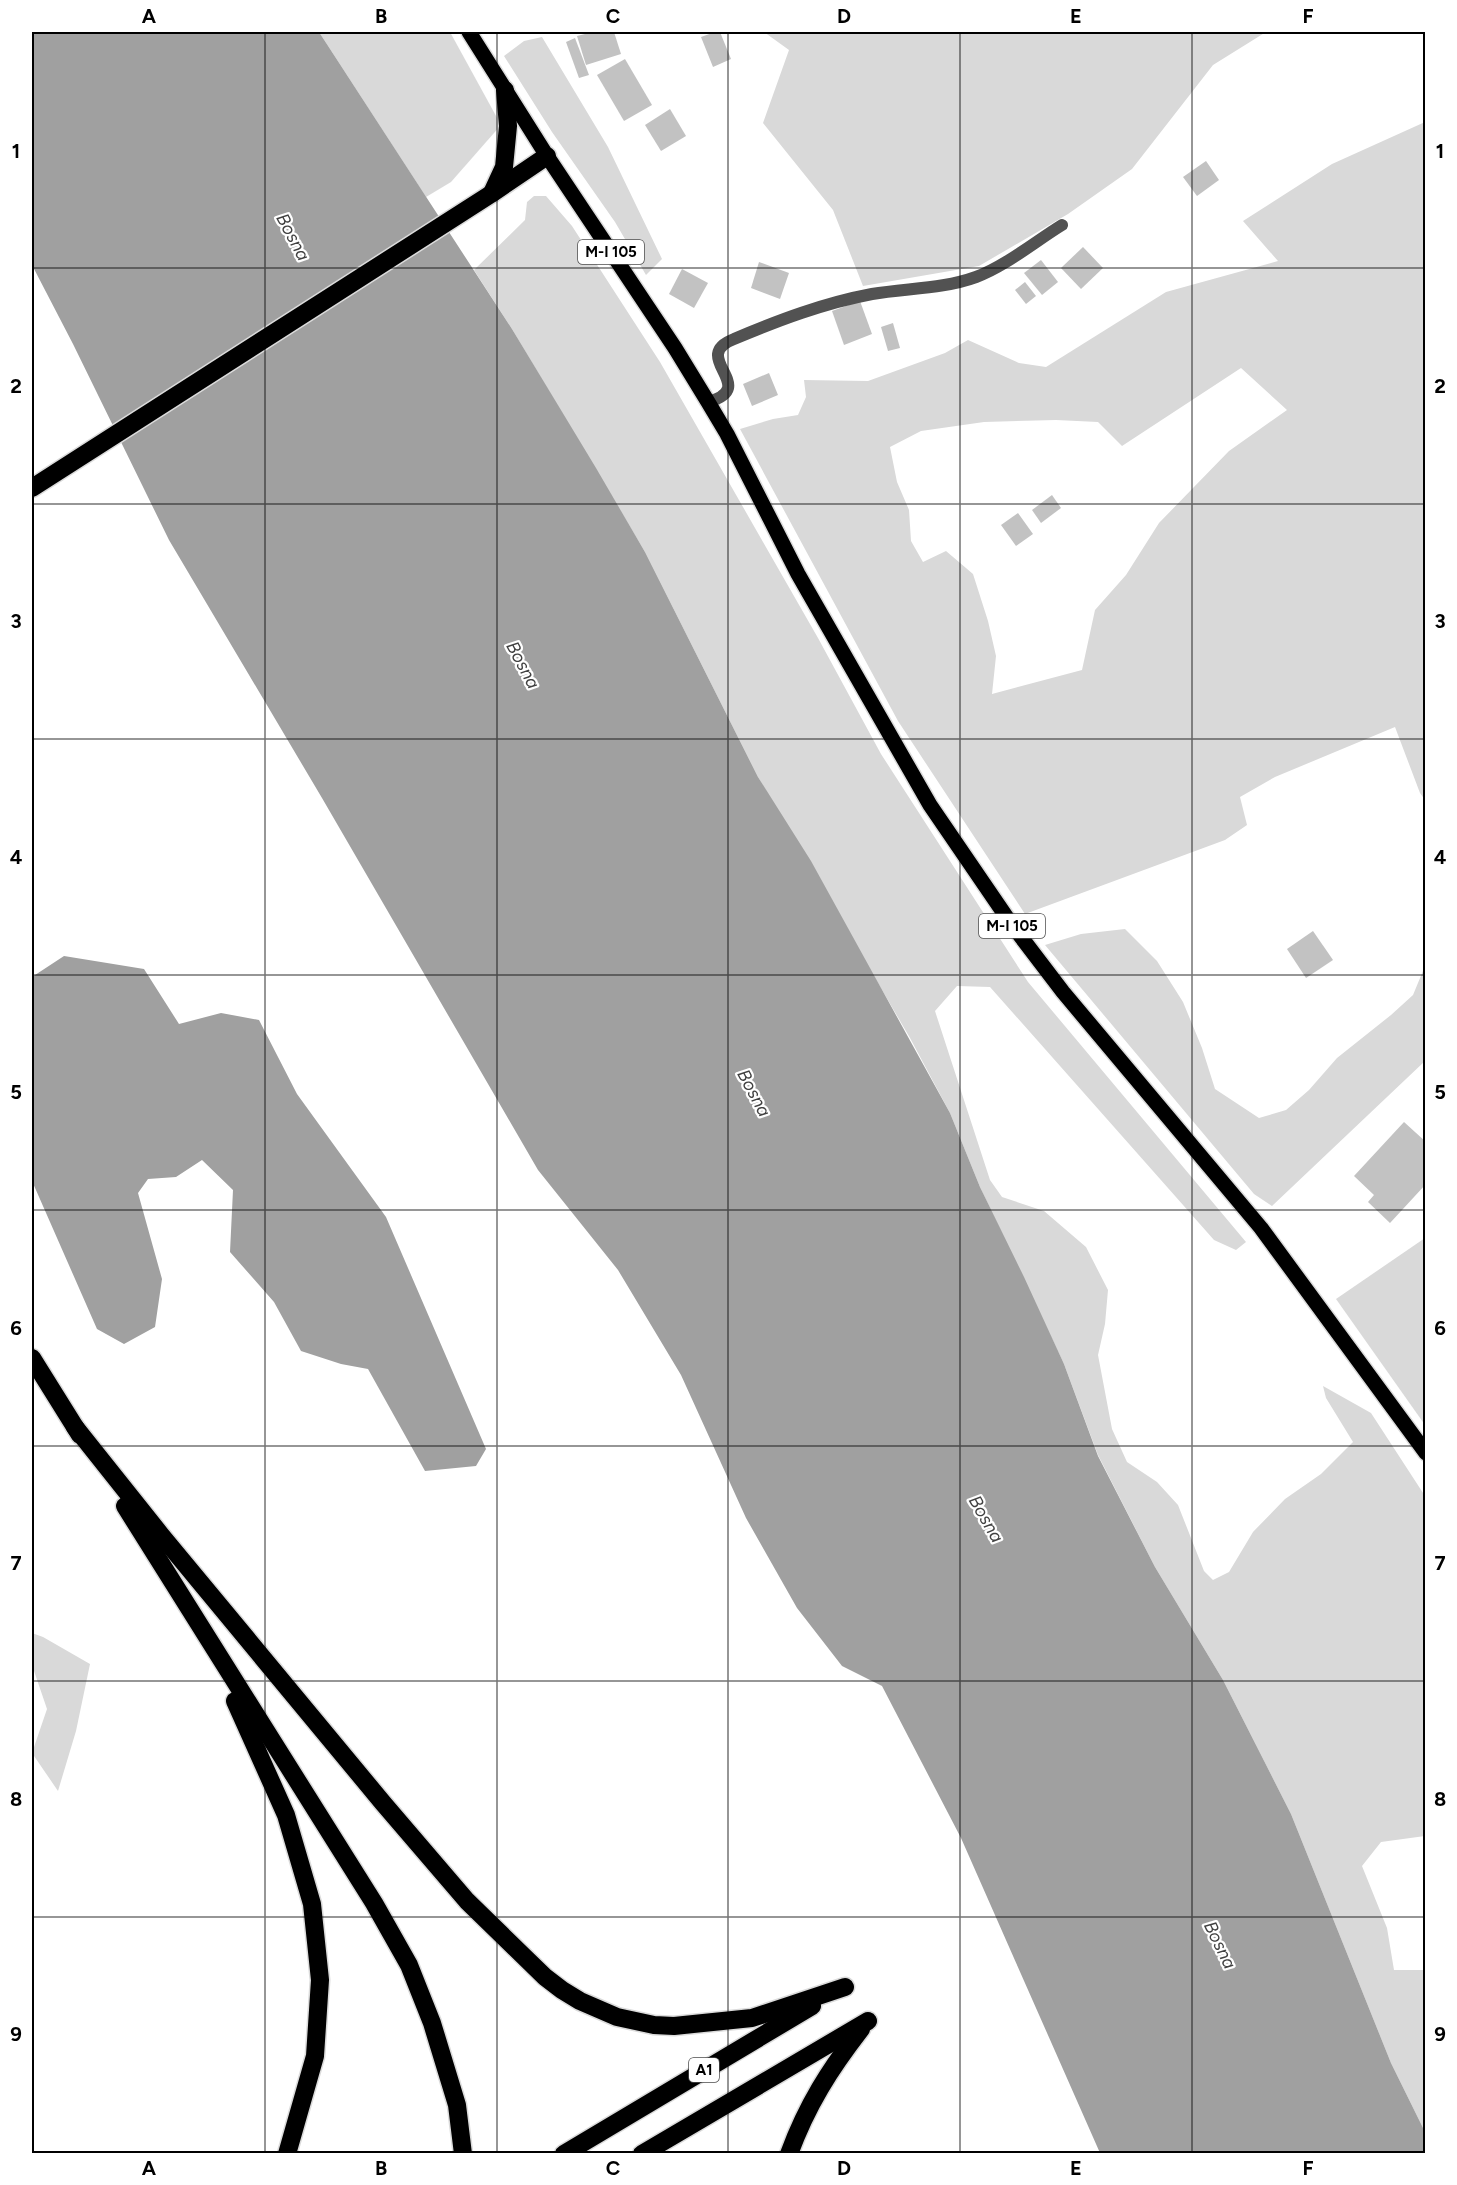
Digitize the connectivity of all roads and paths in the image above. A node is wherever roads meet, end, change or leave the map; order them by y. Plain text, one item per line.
1 (469, 32) edge
2 (505, 90) junction
3 (547, 156) junction
4 (491, 194) junction
5 (1062, 225) dead end
6 (708, 402) junction
7 (32, 488) edge
8 (32, 1358) edge
9 (75, 1427) junction
10 (1425, 1453) edge
11 (197, 1620) junction
12 (287, 2154) edge
13 (463, 2154) edge
14 (564, 2154) edge
15 (642, 2154) edge
16 (789, 2154) edge

1 - 2 main road, M-I 105
2 - 3 main road, M-I 105
2 - 4 highway
3 - 4 highway
3 - 6 main road, M-I 105
4 - 7 highway
5 - 6 street
6 - 10 main road, M-I 105
8 - 9 highway
9 - 11 highway
9 - 14 highway, A1
11 - 12 highway
11 - 13 highway
15 - 16 highway, A1

